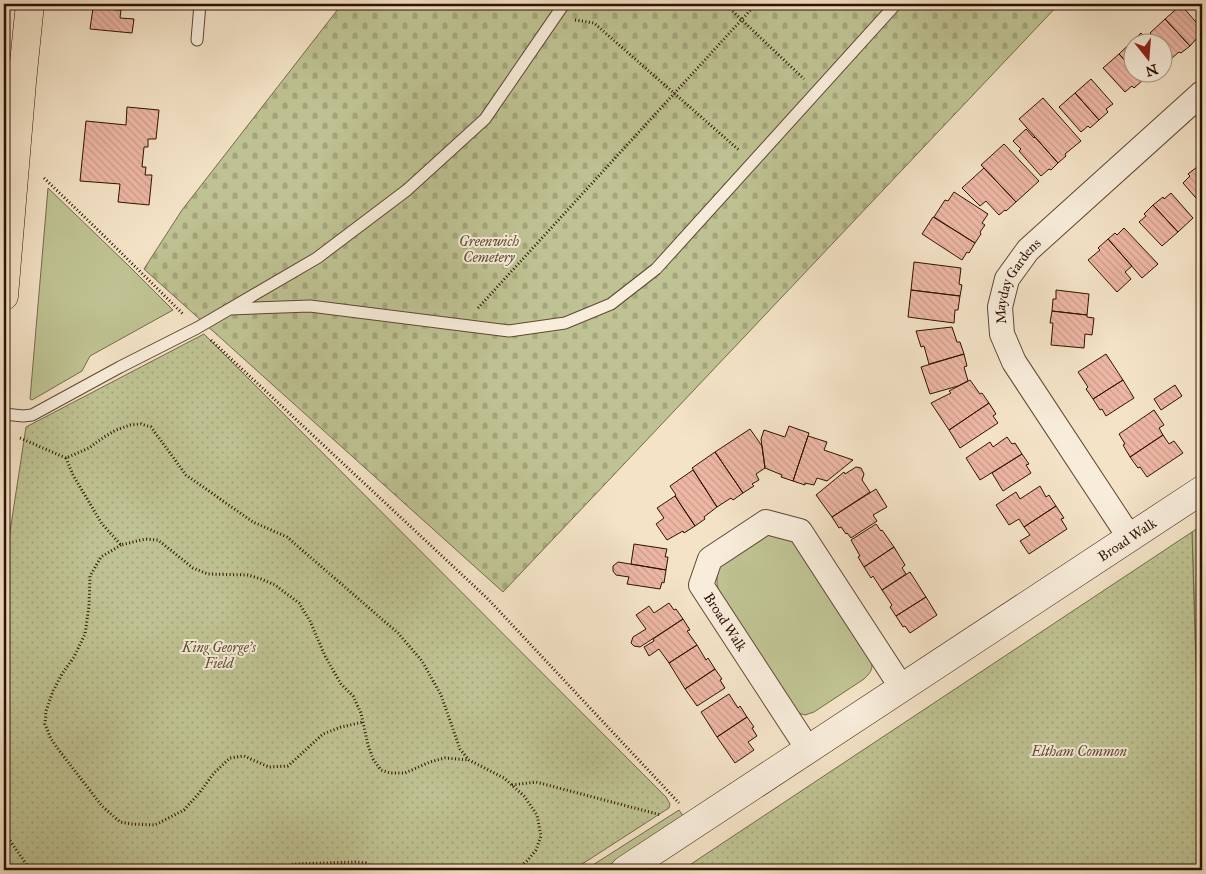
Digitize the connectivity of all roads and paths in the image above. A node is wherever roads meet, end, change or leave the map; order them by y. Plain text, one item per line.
1 (30, 4) edge
2 (200, 4) edge
3 (564, 4) edge
4 (725, 4) edge
5 (756, 4) edge
6 (896, 4) edge
7 (554, 18) junction
8 (742, 20) junction
9 (196, 40) dead end
10 (13, 81) edge
11 (817, 92) junction
12 (1202, 93) edge
13 (674, 94) junction
14 (752, 162) junction
15 (44, 178) dead end
16 (4, 296) edge
17 (230, 309) junction
18 (462, 325) junction
19 (197, 328) junction
20 (4, 414) edge
21 (20, 438) dead end
22 (66, 458) junction
23 (1202, 490) edge
24 (1130, 538) junction
25 (121, 545) junction
26 (902, 688) junction
27 (363, 722) junction
28 (808, 749) junction
29 (469, 760) junction
30 (511, 785) junction
31 (681, 805) dead end
32 (664, 816) dead end
33 (4, 832) edge
34 (34, 870) edge
35 (279, 870) edge
36 (377, 870) edge
37 (516, 870) edge
38 (626, 870) edge

1 - 10 highway
2 - 9 lane
3 - 7 lane
4 - 8 path
5 - 8 path
6 - 11 lane
7 - 13 path
7 - 17 lane
8 - 11 path
8 - 13 path
10 - 16 highway
11 - 14 lane
12 - 24 street, Mayday Gardens
13 - 14 path
13 - 18 path
14 - 18 lane
15 - 19 path
17 - 18 lane
17 - 19 lane
19 - 20 lane
19 - 31 path
21 - 22 path
22 - 25 path
22 - 29 path
23 - 24 street, Broad Walk
24 - 26 street, Broad Walk
25 - 27 path
25 - 27 path
26 - 28 street, Broad Walk
26 - 28 street, Broad Walk
27 - 29 path
28 - 38 street, Broad Walk
29 - 30 path
30 - 32 path
30 - 37 path
33 - 34 path
35 - 36 path

